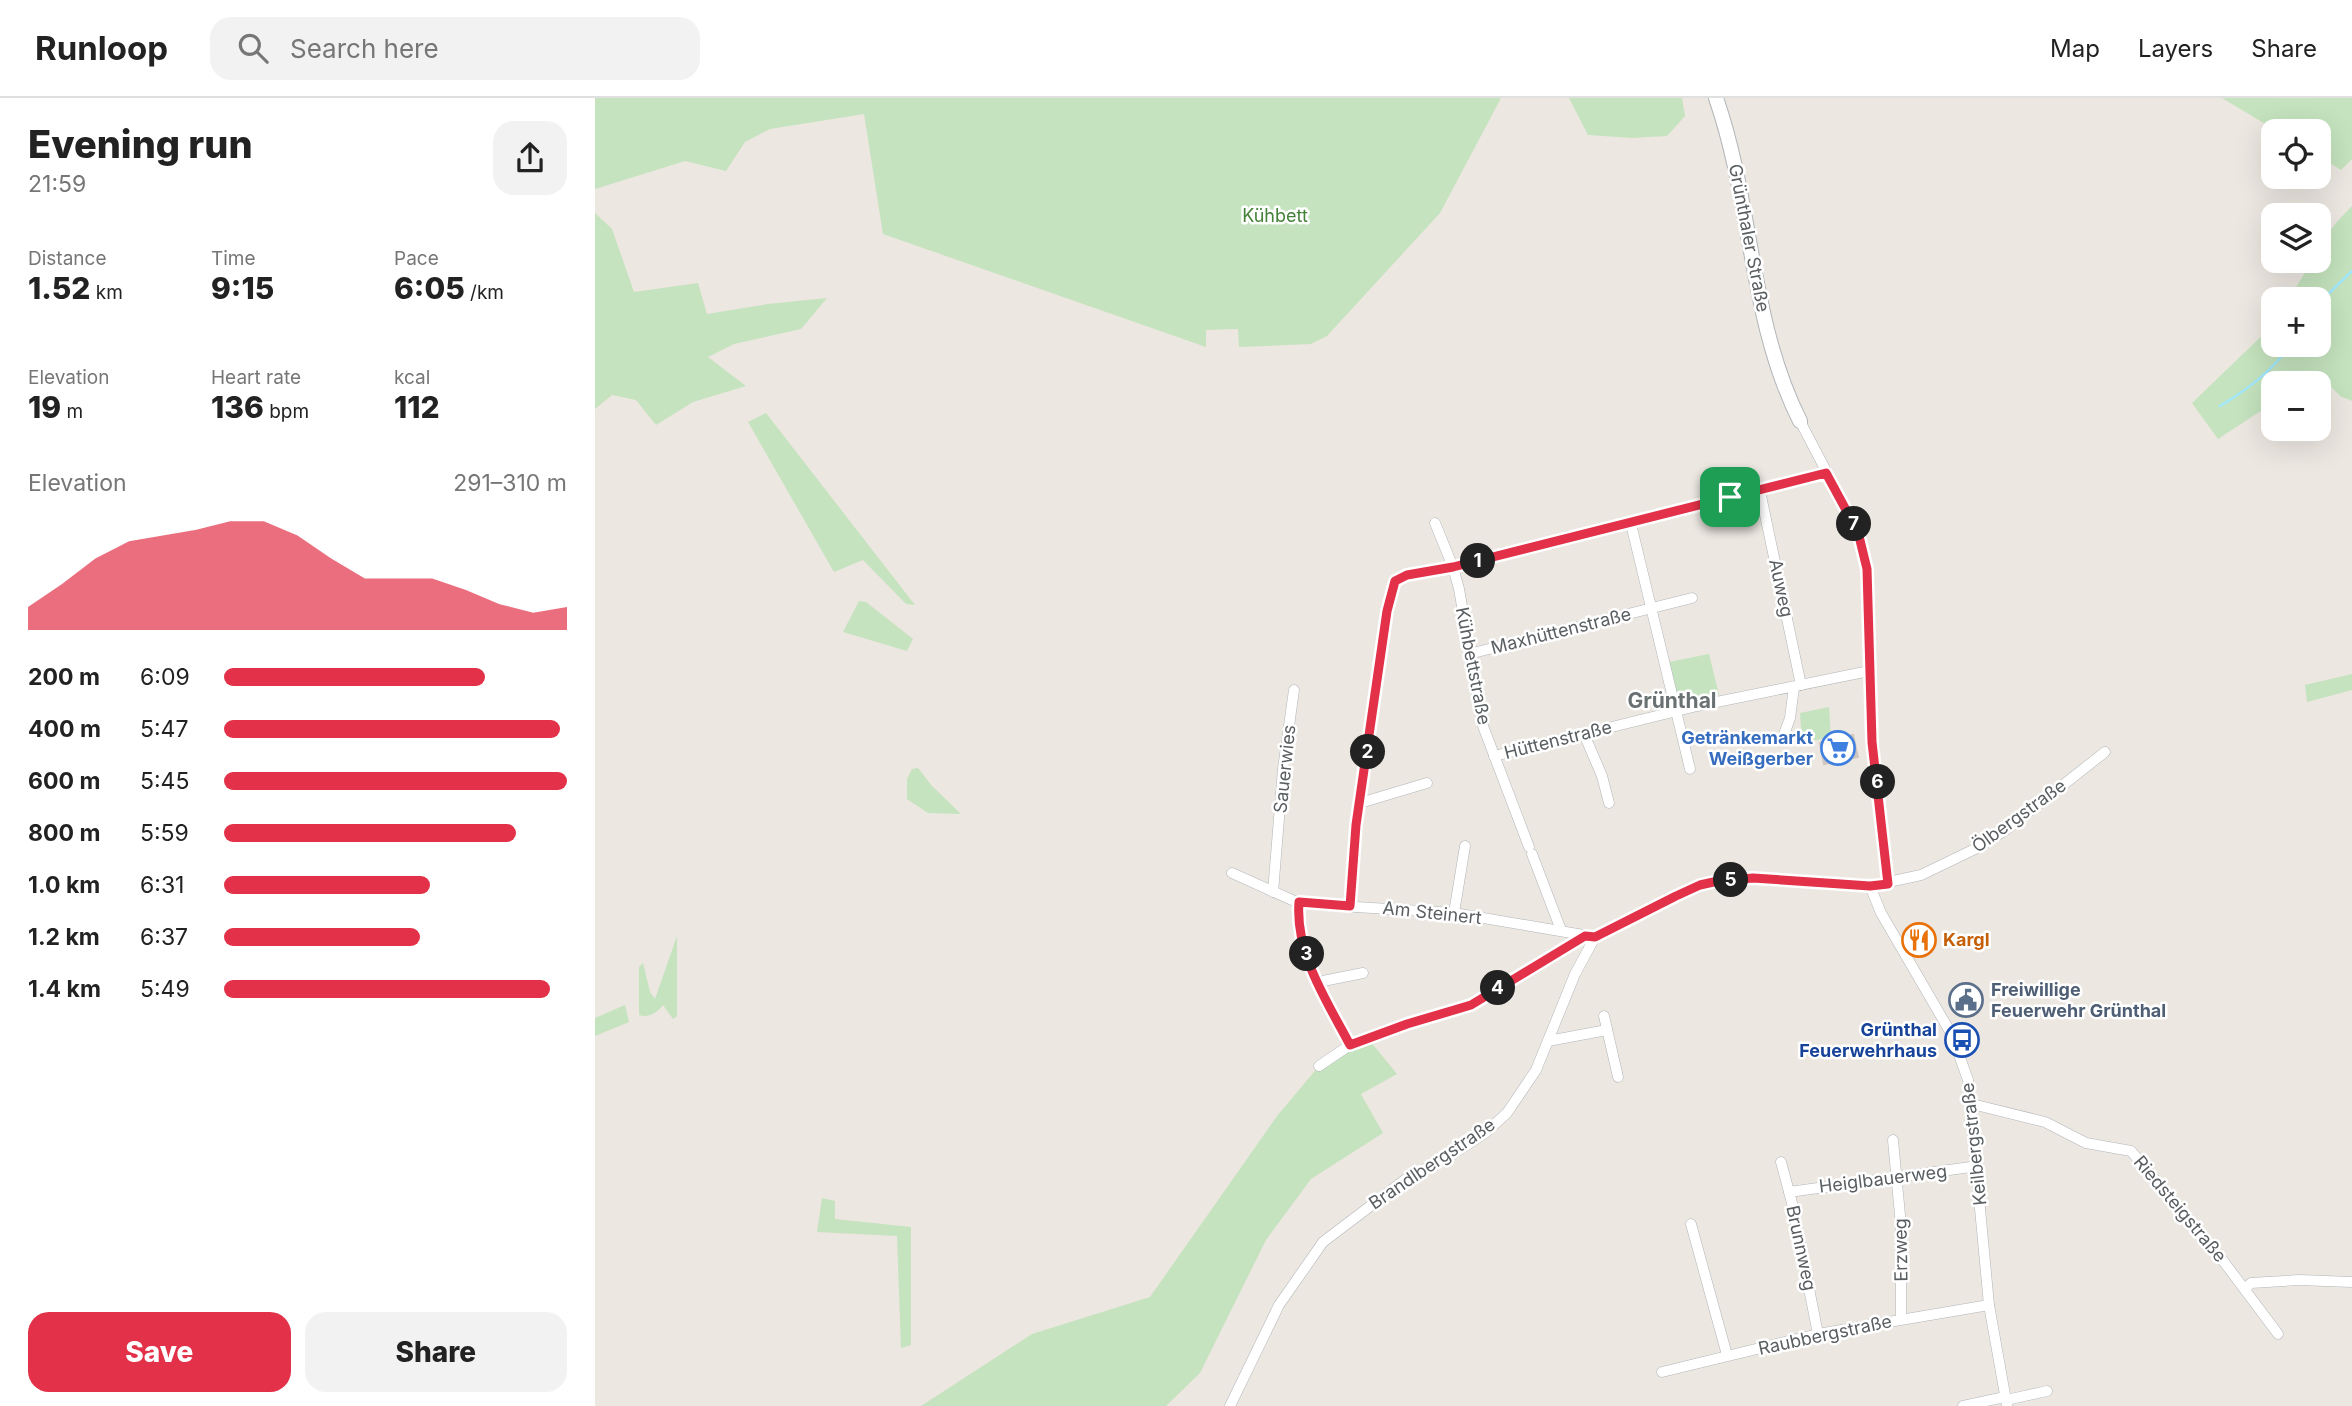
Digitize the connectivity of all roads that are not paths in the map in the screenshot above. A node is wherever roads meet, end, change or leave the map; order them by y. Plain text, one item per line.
1 (1716, 98) edge
2 (1800, 421) joint
3 (1826, 473) junction
4 (1760, 491) junction
5 (1435, 523) dead end
6 (1631, 524) junction
7 (1453, 567) junction
8 (1692, 598) dead end
9 (1653, 608) junction
10 (1469, 654) junction
11 (1869, 671) junction
12 (1798, 686) junction
13 (1294, 690) dead end
14 (1678, 711) junction
15 (1584, 734) junction
16 (1783, 737) dead end
17 (2105, 752) dead end
18 (1494, 756) junction
19 (1691, 769) dead end
20 (1427, 783) dead end
21 (1360, 803) junction
22 (1609, 803) dead end
23 (1465, 846) dead end
24 (1232, 873) dead end
25 (1888, 884) junction
26 (1870, 886) junction
27 (1273, 892) junction
28 (1299, 902) junction
29 (1350, 906) junction
30 (1454, 913) junction
31 (1561, 930) junction
32 (1590, 936) junction
33 (1363, 973) dead end
34 (1318, 982) junction
35 (1604, 1016) dead end
36 (1607, 1030) junction
37 (1548, 1041) junction
38 (1350, 1045) junction
39 (1319, 1066) dead end
40 (1618, 1077) dead end
41 (1972, 1104) junction
42 (1893, 1140) dead end
43 (1781, 1163) dead end
44 (1978, 1166) junction
45 (1898, 1176) junction
46 (1789, 1192) junction
47 (1691, 1224) dead end
48 (2352, 1282) edge
49 (2245, 1289) junction
50 (1989, 1305) junction
51 (1902, 1319) junction
52 (1818, 1334) junction
53 (2278, 1334) dead end
54 (1727, 1355) junction
55 (1662, 1373) dead end
56 (2047, 1391) dead end
57 (2006, 1401) edge
58 (1230, 1406) edge
59 (1963, 1406) edge

1 - 2 street, Grünthaler Straße
2 - 3 street
3 - 4 street
3 - 11 street
4 - 6 street
4 - 12 street, Auweg
5 - 7 street, Kühbettstraße
6 - 7 street
6 - 9 street, Maxhüttenstraße
7 - 10 street, Kühbettstraße
7 - 21 street
8 - 9 street, Maxhüttenstraße
9 - 10 street, Maxhüttenstraße
9 - 14 street, Maxhüttenstraße
10 - 18 street, Kühbettstraße
11 - 12 street, Hüttenstraße
11 - 25 street
12 - 14 street, Hüttenstraße
12 - 16 street
13 - 27 street, Sauerwies
14 - 15 street, Hüttenstraße
14 - 19 street, Maxhüttenstraße
15 - 18 street, Hüttenstraße
15 - 22 street
17 - 25 street, Ölbergstraße
18 - 31 street, Kühbettstraße
20 - 21 street
21 - 29 street
23 - 30 street
24 - 27 street, Am Steinert
25 - 26 street
26 - 32 street
26 - 41 street, Keilbergstraße
27 - 28 street, Am Steinert
28 - 29 street, Am Steinert
28 - 34 street
29 - 30 street, Am Steinert
30 - 31 street, Am Steinert
31 - 32 street, Am Steinert
32 - 37 street, Brandlbergstraße
32 - 38 street
33 - 34 street
34 - 38 street
35 - 36 street
36 - 37 street
36 - 40 street
37 - 58 street, Brandlbergstraße
38 - 39 street
41 - 44 street, Keilbergstraße
41 - 49 street, Riedsteigstraße
42 - 45 street, Erzweg
43 - 46 street, Brunnweg
44 - 45 street, Heiglbauerweg
44 - 50 street, Keilbergstraße
45 - 46 street, Heiglbauerweg
45 - 51 street, Erzweg
46 - 52 street, Brunnweg
47 - 54 street
48 - 49 street
49 - 53 street, Riedsteigstraße
50 - 51 street, Raubbergstraße
50 - 57 street, Keilbergstraße
51 - 52 street, Raubbergstraße
52 - 54 street, Raubbergstraße
54 - 55 street, Raubbergstraße
56 - 57 street
57 - 59 street

